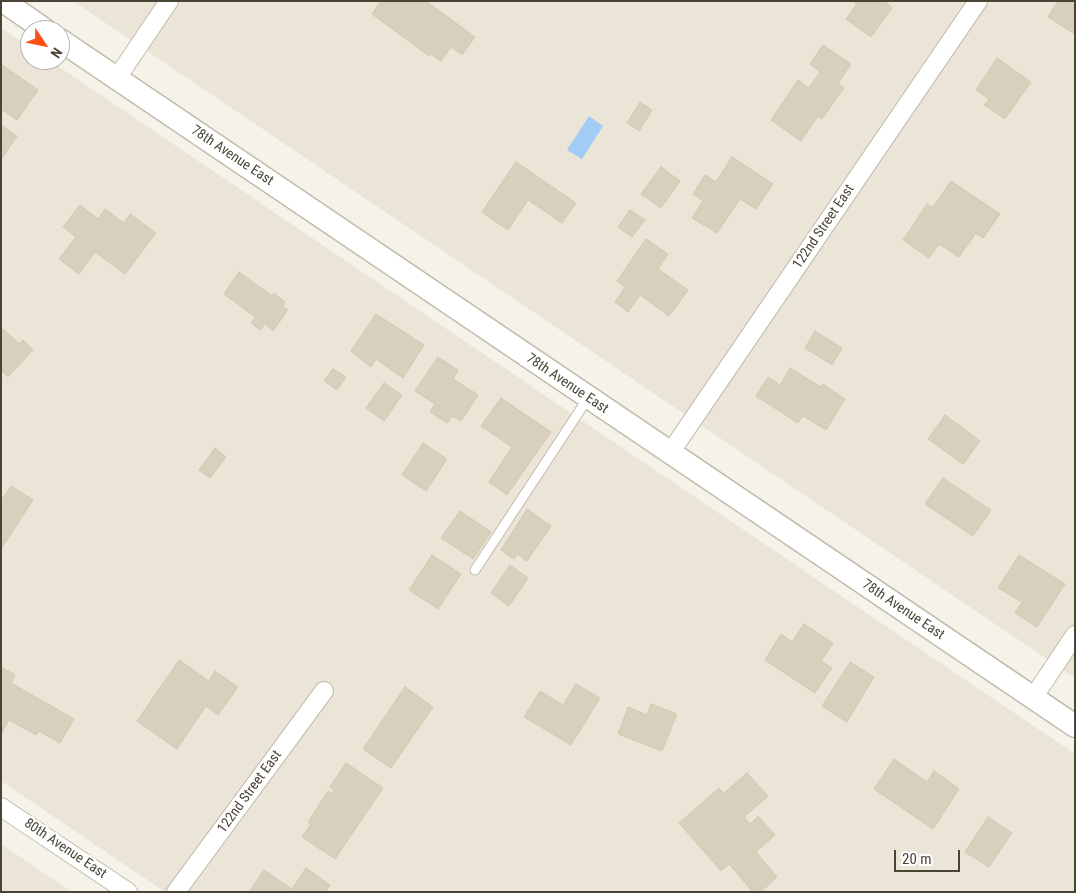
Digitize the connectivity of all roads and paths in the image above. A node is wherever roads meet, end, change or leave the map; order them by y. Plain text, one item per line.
1 (3, 1) edge
2 (169, 1) edge
3 (978, 1) edge
4 (31, 20) edge
5 (70, 47) edge
6 (117, 78) junction
7 (588, 398) junction
8 (670, 453) junction
9 (474, 570) dead end
10 (1075, 635) edge
11 (324, 691) dead end
12 (1033, 698) junction
13 (1075, 726) edge
14 (1, 807) edge
15 (128, 892) edge
16 (176, 892) edge

1 - 4 street
2 - 6 street
3 - 8 street, 122nd Street East
5 - 6 street, 78th Avenue East
6 - 7 street, 78th Avenue East
7 - 8 street, 78th Avenue East
7 - 9 lane
8 - 12 street, 78th Avenue East
10 - 12 street
11 - 16 street, 122nd Street East
12 - 13 street, 78th Avenue East
14 - 15 street, 80th Avenue East

